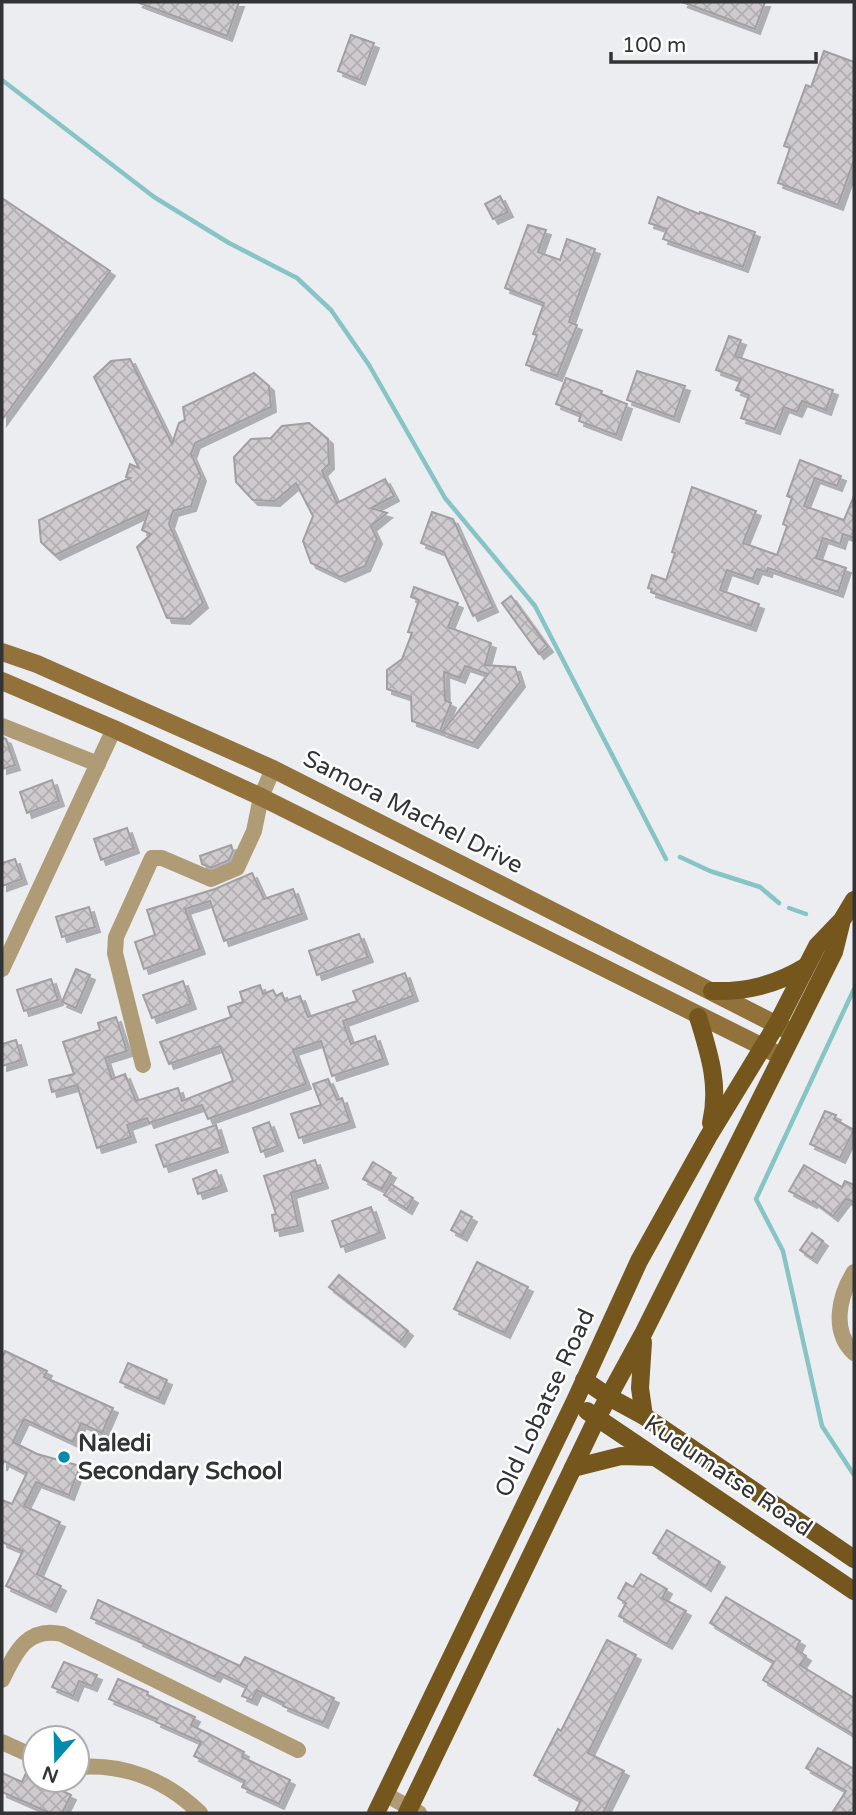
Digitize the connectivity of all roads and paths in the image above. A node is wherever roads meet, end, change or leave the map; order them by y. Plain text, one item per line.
1 (2, 652) edge
2 (2, 681) edge
3 (2, 726) edge
4 (114, 729) junction
5 (98, 764) junction
6 (273, 769) junction
7 (261, 797) junction
8 (854, 900) edge
9 (842, 920) junction
10 (805, 967) junction
11 (2, 969) edge
12 (712, 992) junction
13 (698, 1017) junction
14 (777, 1024) junction
15 (793, 1034) junction
16 (763, 1047) junction
17 (781, 1056) junction
18 (143, 1065) dead end
19 (708, 1137) junction
20 (854, 1272) edge
21 (644, 1332) junction
22 (854, 1353) edge
23 (584, 1381) junction
24 (609, 1397) junction
25 (575, 1401) junction
26 (644, 1416) junction
27 (597, 1418) junction
28 (658, 1458) junction
29 (573, 1468) junction
30 (854, 1559) edge
31 (854, 1591) edge
32 (9, 1646) edge
33 (2, 1680) edge
34 (2, 1742) edge
35 (298, 1749) dead end
36 (21, 1751) edge
37 (91, 1766) edge
38 (382, 1807) edge
39 (412, 1811) edge
40 (200, 1813) edge

1 - 6 main road, Samora Machel Drive
2 - 4 main road
3 - 5 street
4 - 5 street
4 - 7 main road
5 - 11 street
6 - 7 street
6 - 12 main road, Samora Machel Drive
7 - 13 main road
7 - 18 street
8 - 9 main road
9 - 10 main road, Old Lobatse Road
9 - 15 main road
10 - 12 main road
10 - 14 main road, Old Lobatse Road
12 - 14 main road, Samora Machel Drive
13 - 16 main road
13 - 19 main road
14 - 15 main road, Samora Machel Drive
14 - 16 main road, Old Lobatse Road
15 - 17 main road
16 - 17 main road
16 - 19 main road, Old Lobatse Road
17 - 21 main road
19 - 23 main road, Old Lobatse Road
20 - 22 street
21 - 24 main road
21 - 26 main road
23 - 24 main road, Kudumatse Road
23 - 25 main road, Old Lobatse Road
24 - 26 main road, Kudumatse Road
24 - 27 main road
25 - 27 main road, Kudumatse Road
25 - 38 main road, Old Lobatse Road
26 - 30 main road, Kudumatse Road
27 - 28 main road, Kudumatse Road
27 - 29 main road
28 - 29 main road
28 - 31 main road, Kudumatse Road
29 - 39 main road
32 - 33 street
32 - 35 street
34 - 36 street
37 - 40 street
38 - 39 street

